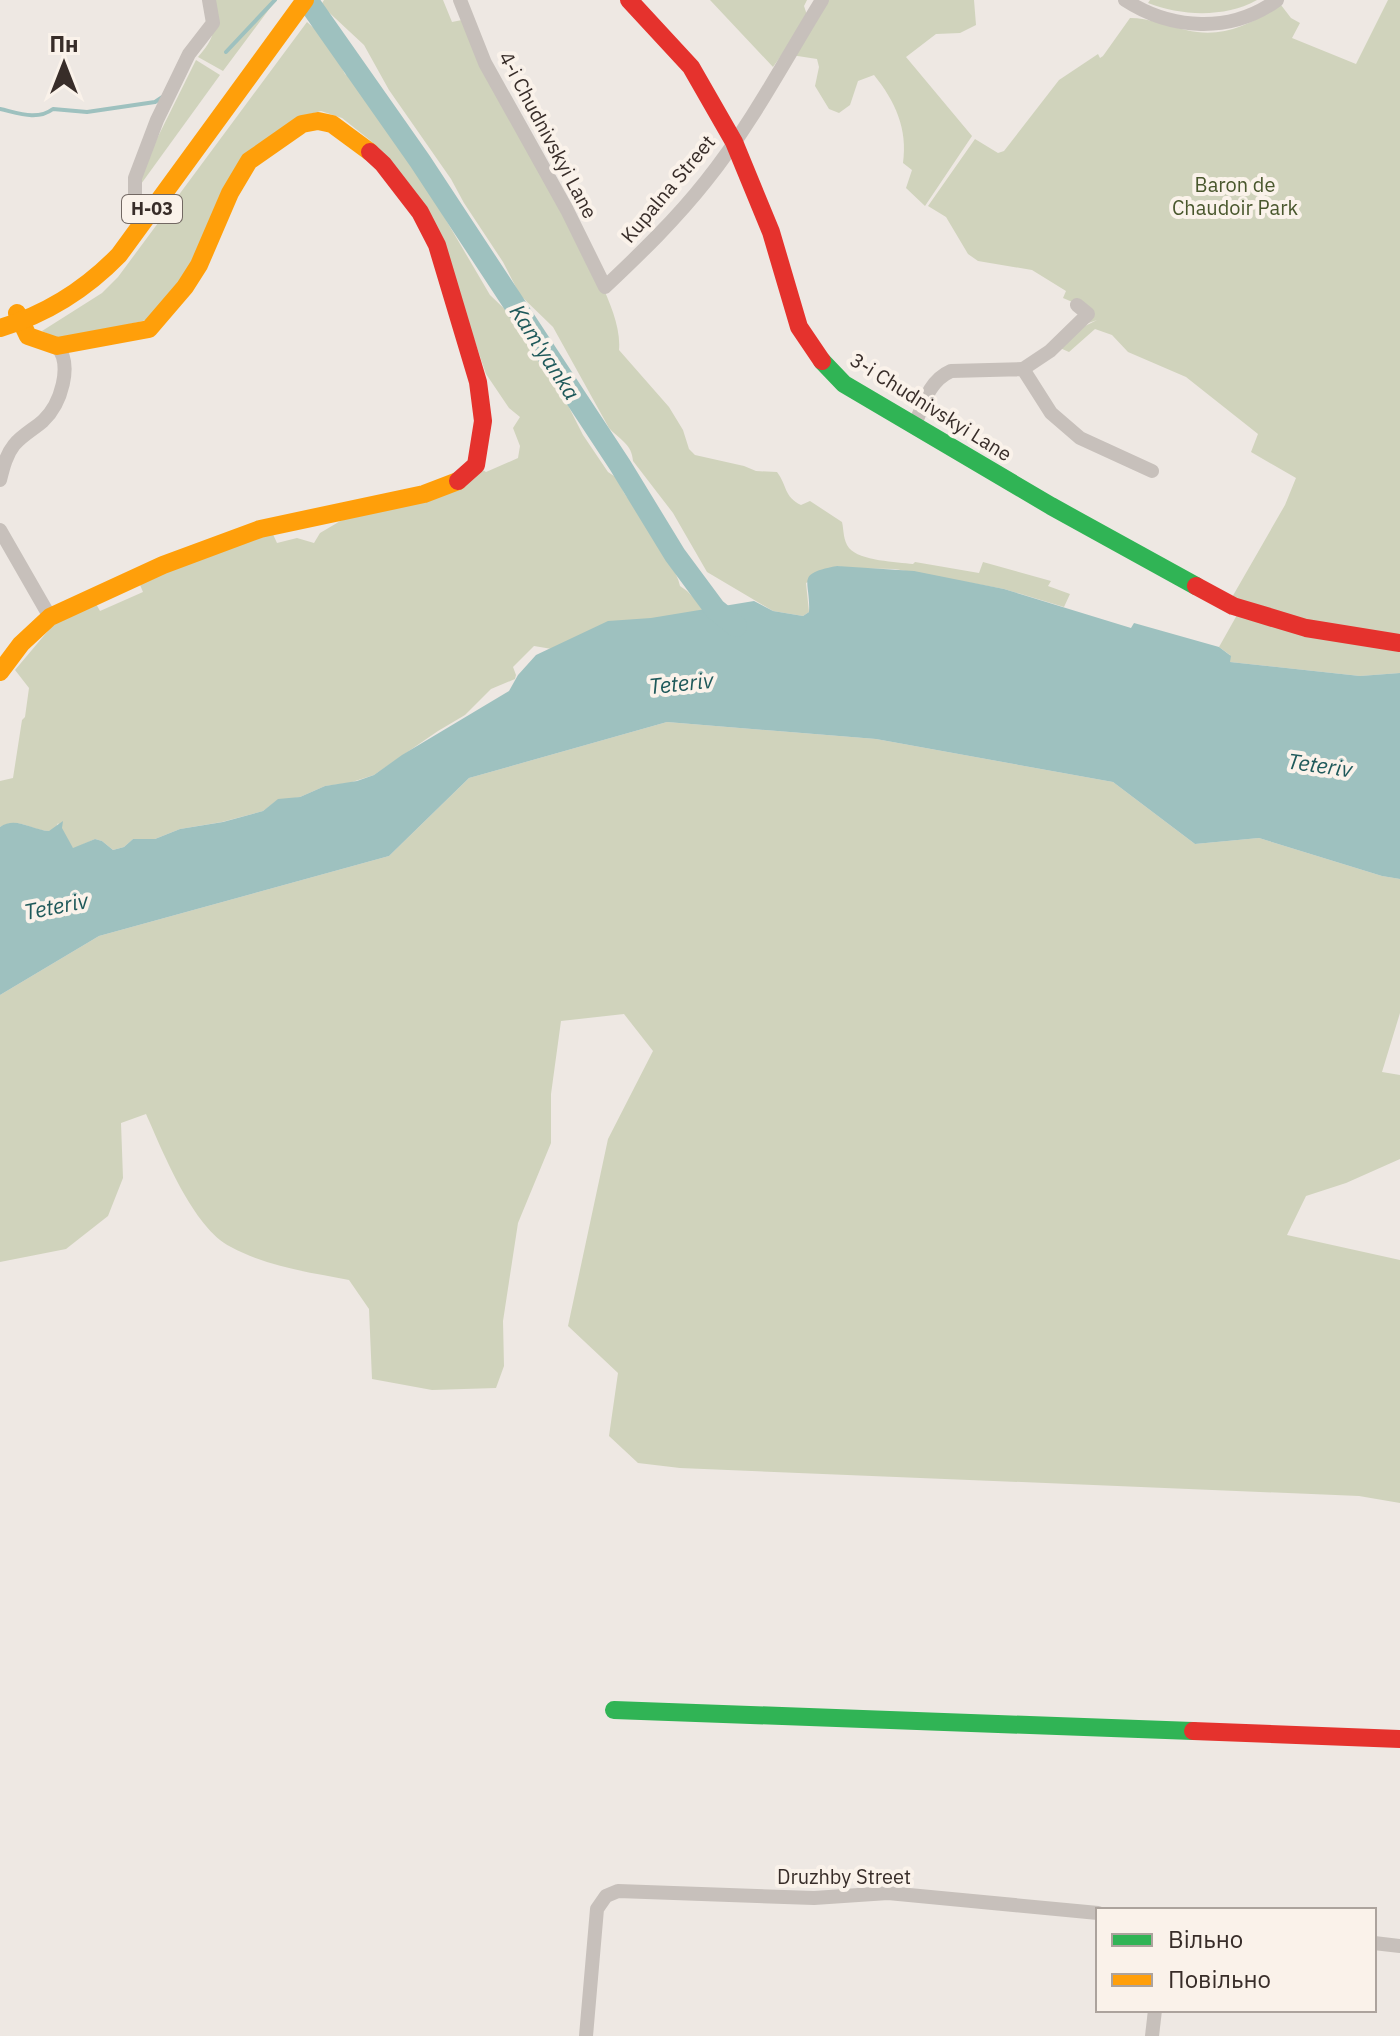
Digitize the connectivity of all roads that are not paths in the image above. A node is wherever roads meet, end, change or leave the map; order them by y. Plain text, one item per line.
1 (209, 0) edge
2 (292, 0) edge
3 (305, 0) edge
4 (460, 0) edge
5 (629, 0) edge
6 (822, 0) edge
7 (1125, 0) edge
8 (1277, 0) edge
9 (265, 47) junction
10 (734, 142) junction
11 (139, 212) junction
12 (605, 287) joint
13 (1077, 305) dead end
14 (12, 318) edge
15 (0, 328) edge
16 (57, 346) junction
17 (1023, 369) junction
18 (914, 427) junction
19 (1152, 471) dead end
20 (0, 480) edge
21 (0, 530) edge
22 (50, 617) junction
23 (1400, 643) edge
24 (0, 672) edge
25 (614, 1710) dead end
26 (1400, 1739) edge
27 (1096, 1913) edge
28 (1376, 1943) edge
29 (1400, 1946) edge
30 (1155, 2012) edge
31 (586, 2036) edge
32 (1152, 2036) edge

1 - 11 street
2 - 9 street, Н-03
3 - 9 street, Н-03
4 - 12 street, 4-i Chudnivskyi Lane
5 - 10 street, 3-i Chudnivskyi Lane
6 - 10 street, Kupalna Street
7 - 8 street
9 - 11 street, Н-03
9 - 14 street, Н-03
10 - 12 street, Kupalna Street
10 - 18 street, 3-i Chudnivskyi Lane
11 - 14 street, Н-03
13 - 17 street
14 - 15 street, Н-03
14 - 16 street
16 - 20 street
16 - 22 street
17 - 18 street
17 - 19 street
18 - 23 street, 3-i Chudnivskyi Lane
21 - 22 street
22 - 24 street
25 - 26 street
27 - 31 street, Druzhby Street
28 - 29 street
30 - 32 street

